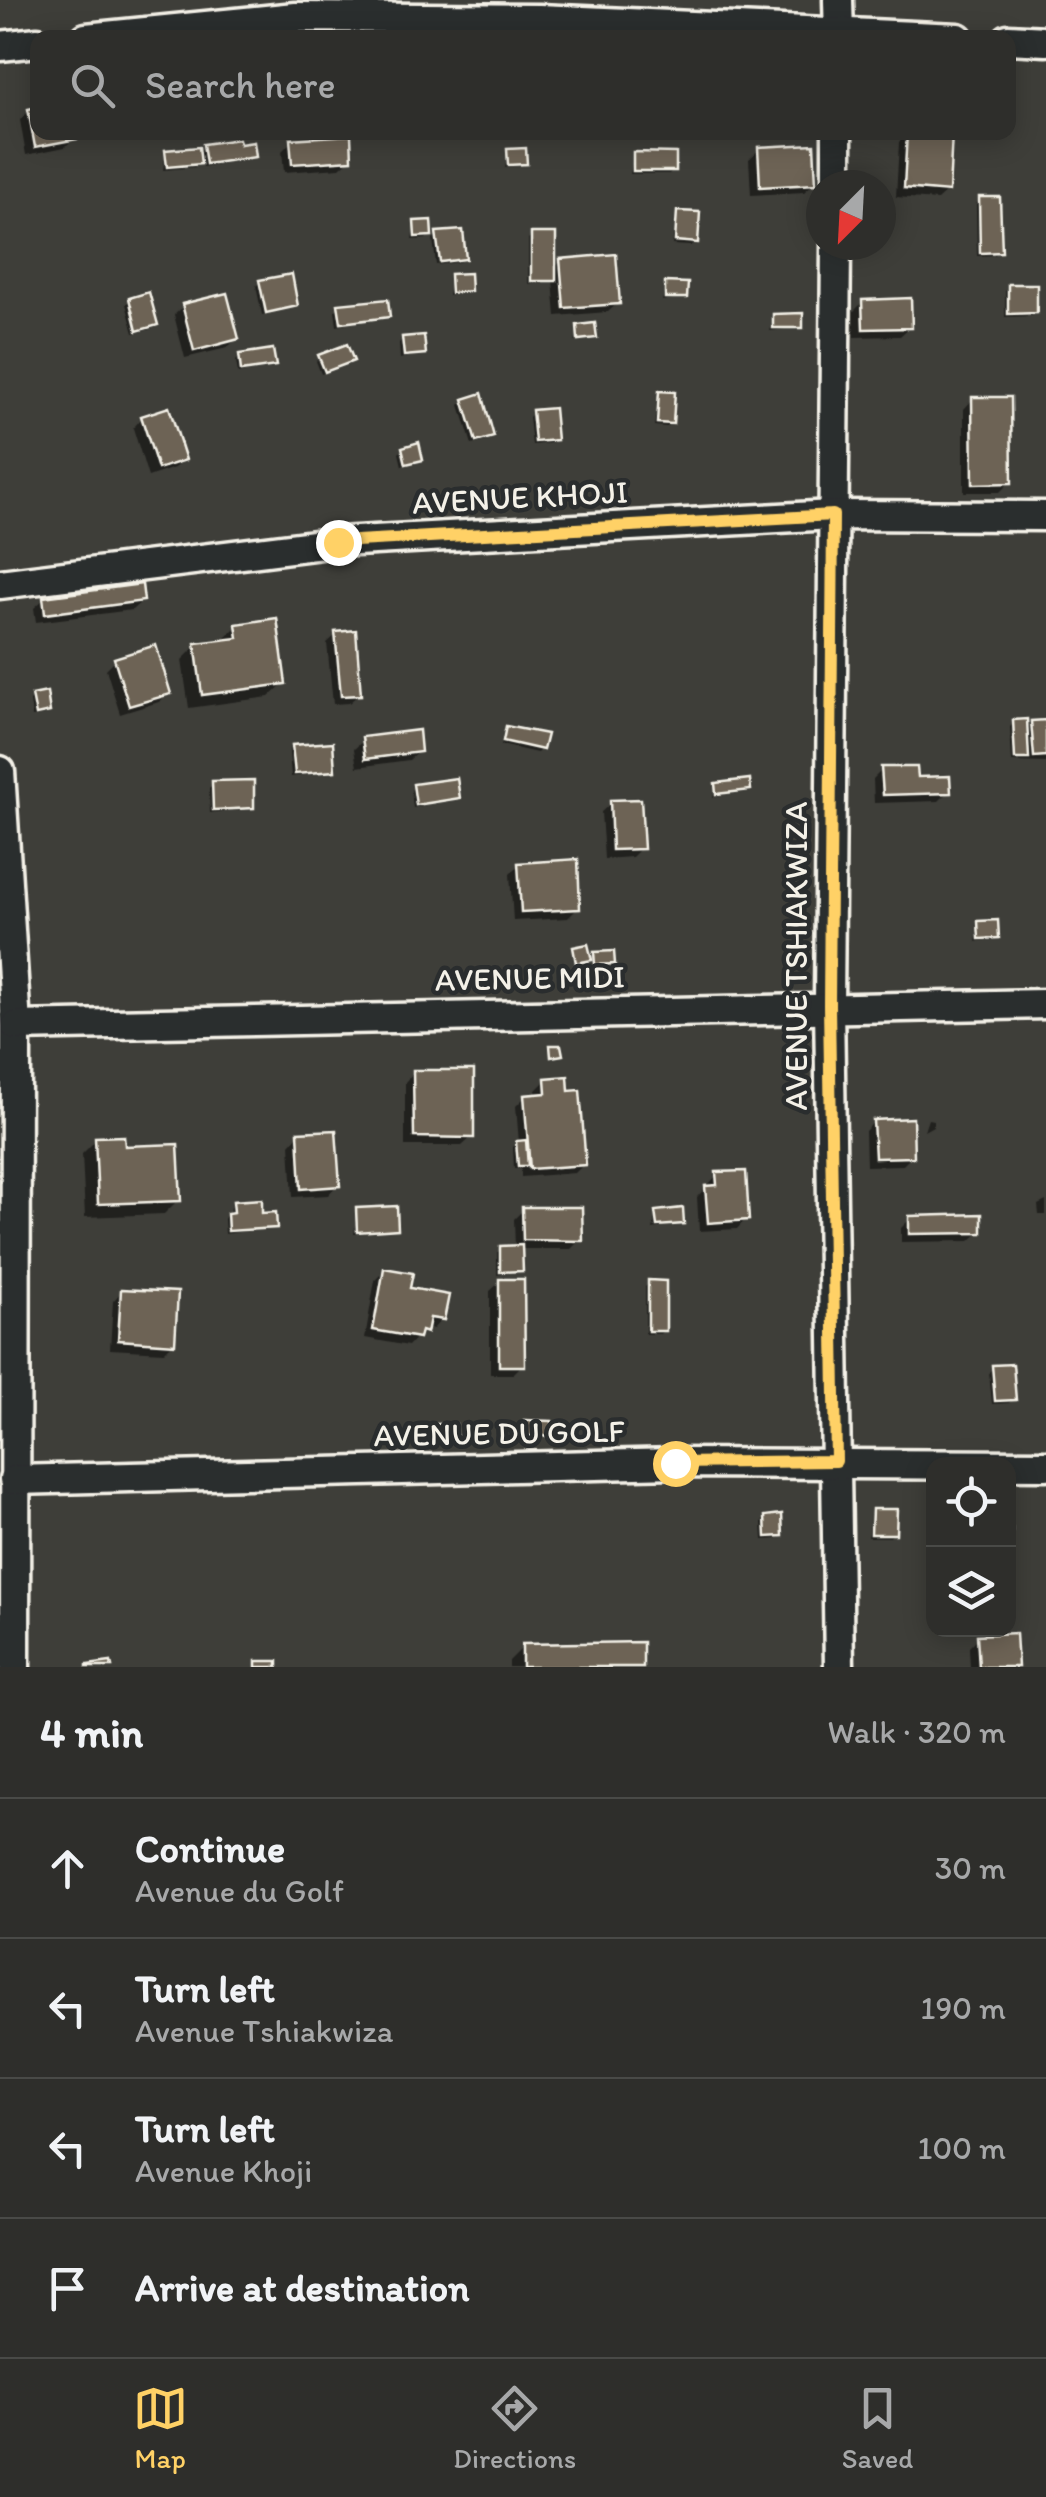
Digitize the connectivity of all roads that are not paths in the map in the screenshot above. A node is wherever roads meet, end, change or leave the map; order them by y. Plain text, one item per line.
1 (838, 0) edge
2 (166, 30) edge
3 (745, 30) edge
4 (839, 30) edge
5 (1016, 40) edge
6 (1046, 41) edge
7 (30, 43) edge
8 (0, 46) edge
9 (837, 140) edge
10 (836, 170) edge
11 (836, 260) edge
12 (833, 515) junction
13 (1046, 516) edge
14 (0, 584) edge
15 (0, 771) edge
16 (1046, 1004) edge
17 (829, 1005) junction
18 (16, 1026) junction
19 (7, 1289) edge
20 (836, 1461) junction
21 (1046, 1465) edge
22 (14, 1480) junction
23 (15, 1667) edge
24 (839, 1667) edge

1 - 4 street
2 - 3 street
5 - 6 street
7 - 8 street
9 - 10 street
11 - 12 street, AVENUE TSHIAKWIZA
12 - 13 street, AVENUE KHOJI
12 - 14 street, AVENUE KHOJI
12 - 17 street, AVENUE TSHIAKWIZA
15 - 18 street
16 - 17 street, AVENUE MIDI
17 - 18 street, AVENUE MIDI
17 - 20 street, AVENUE TSHIAKWIZA
18 - 19 street
19 - 22 street
20 - 21 street, AVENUE DU GOLF
20 - 22 street, AVENUE DU GOLF
20 - 24 street, AVENUE TSHIAKWIZA
22 - 23 street

